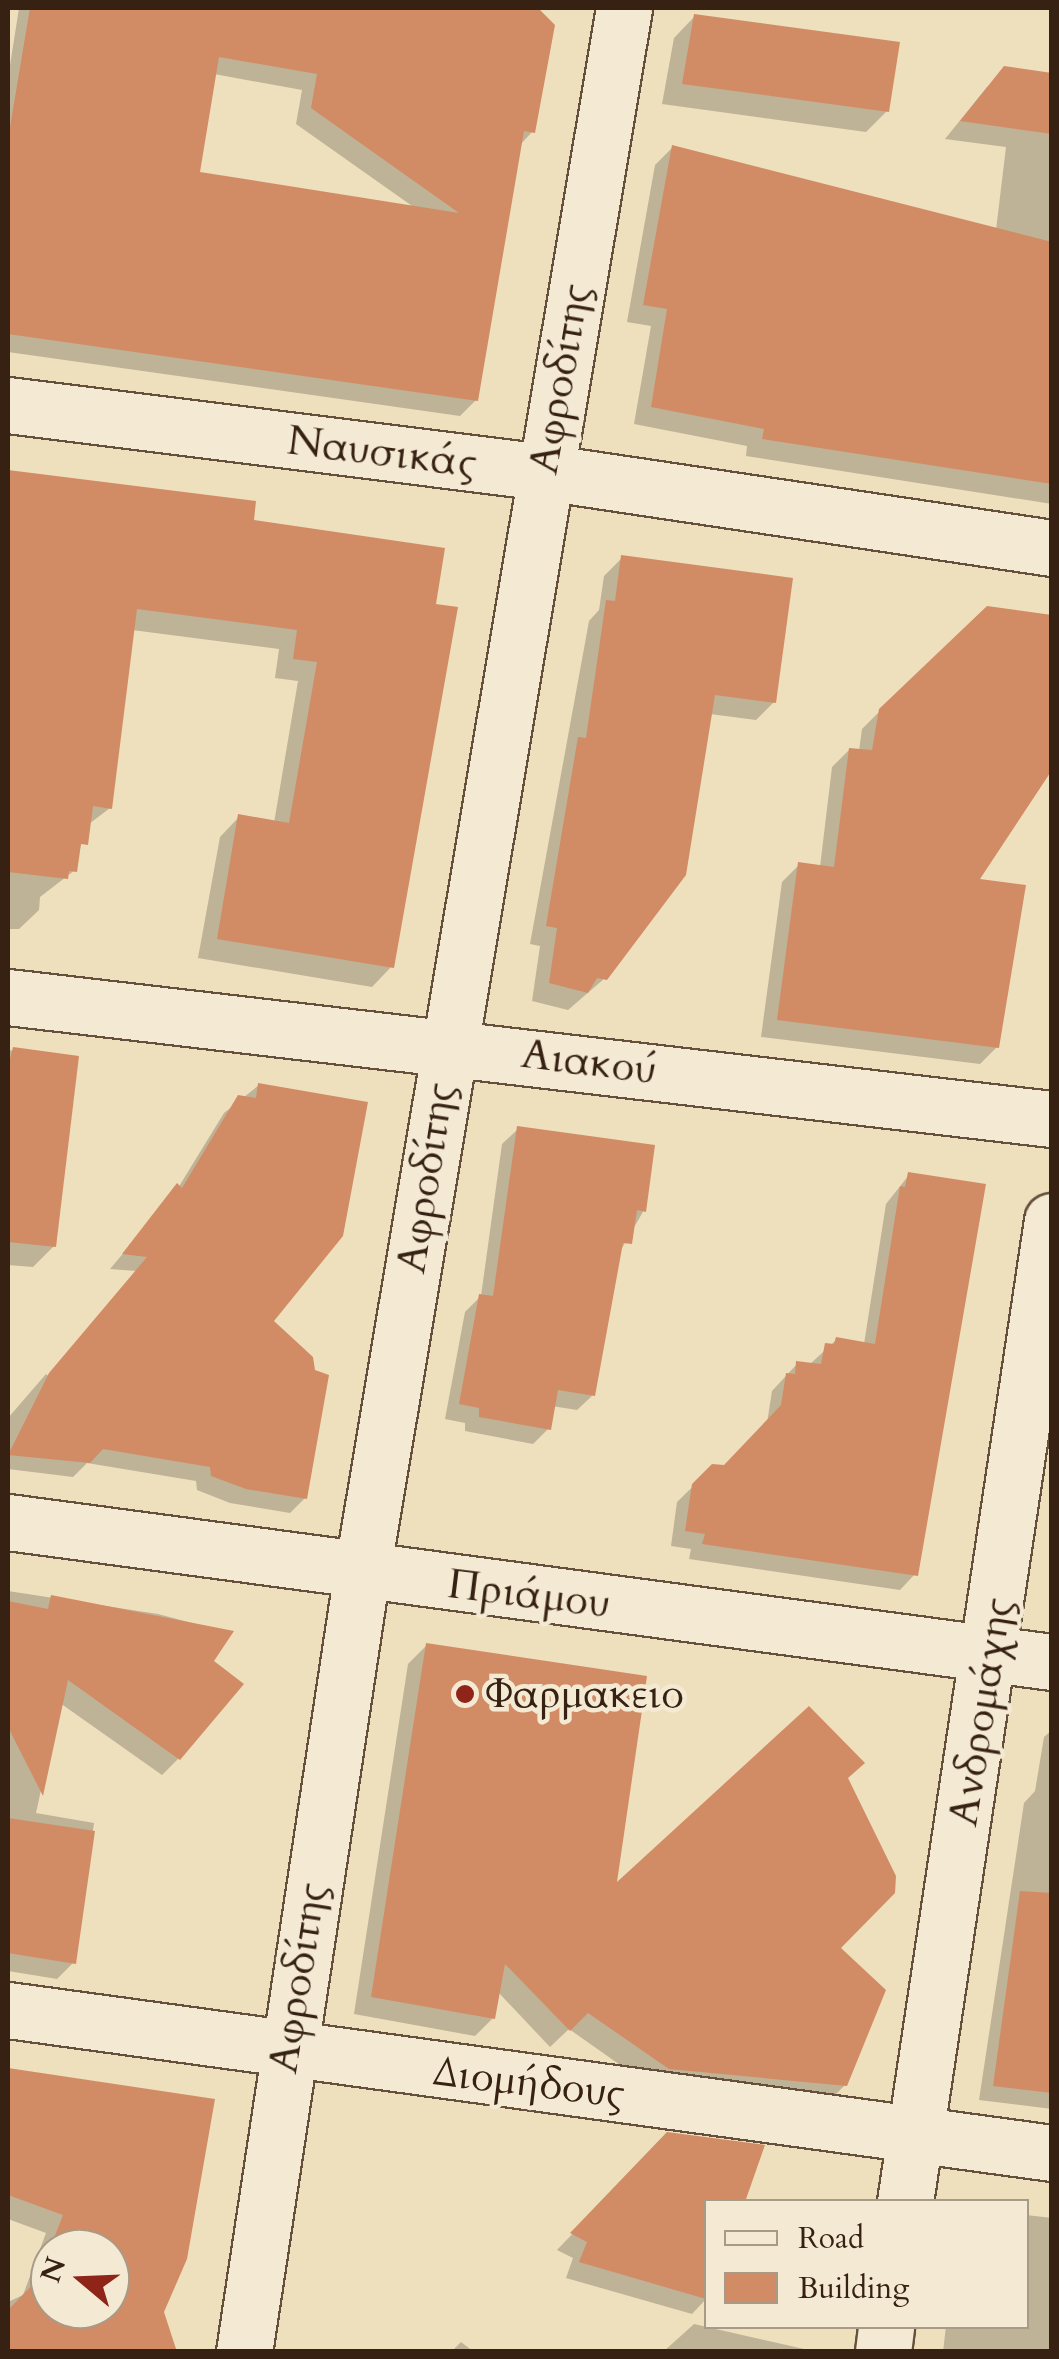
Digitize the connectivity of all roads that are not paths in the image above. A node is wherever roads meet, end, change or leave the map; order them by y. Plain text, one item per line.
1 (624, 8) edge
2 (8, 405) edge
3 (544, 472) junction
4 (1052, 548) edge
5 (8, 997) edge
6 (448, 1045) junction
7 (1052, 1119) edge
8 (1052, 1221) edge
9 (8, 1522) edge
10 (362, 1572) junction
11 (991, 1653) junction
12 (1052, 1662) edge
13 (8, 2010) edge
14 (286, 2051) junction
15 (915, 2134) junction
16 (1052, 2153) edge
17 (905, 2199) edge
18 (244, 2352) edge

1 - 3 street, Αφροδίτης
2 - 3 street, Ναυσικάς
3 - 4 street, Ναυσικάς
3 - 6 street, Αφροδίτης
5 - 6 street, Αιακού
6 - 7 street, Αιακού
6 - 10 street, Αφροδίτης
8 - 11 street, Ανδρομάχης
9 - 10 street, Πριάμου
10 - 11 street, Πριάμου
10 - 14 street, Αφροδίτης
11 - 12 street, Πριάμου
11 - 15 street, Ανδρομάχης
13 - 14 street, Διομήδους
14 - 15 street, Διομήδους
14 - 18 street, Αφροδίτης
15 - 16 street, Διομήδους
15 - 17 street, Ανδρομάχης

